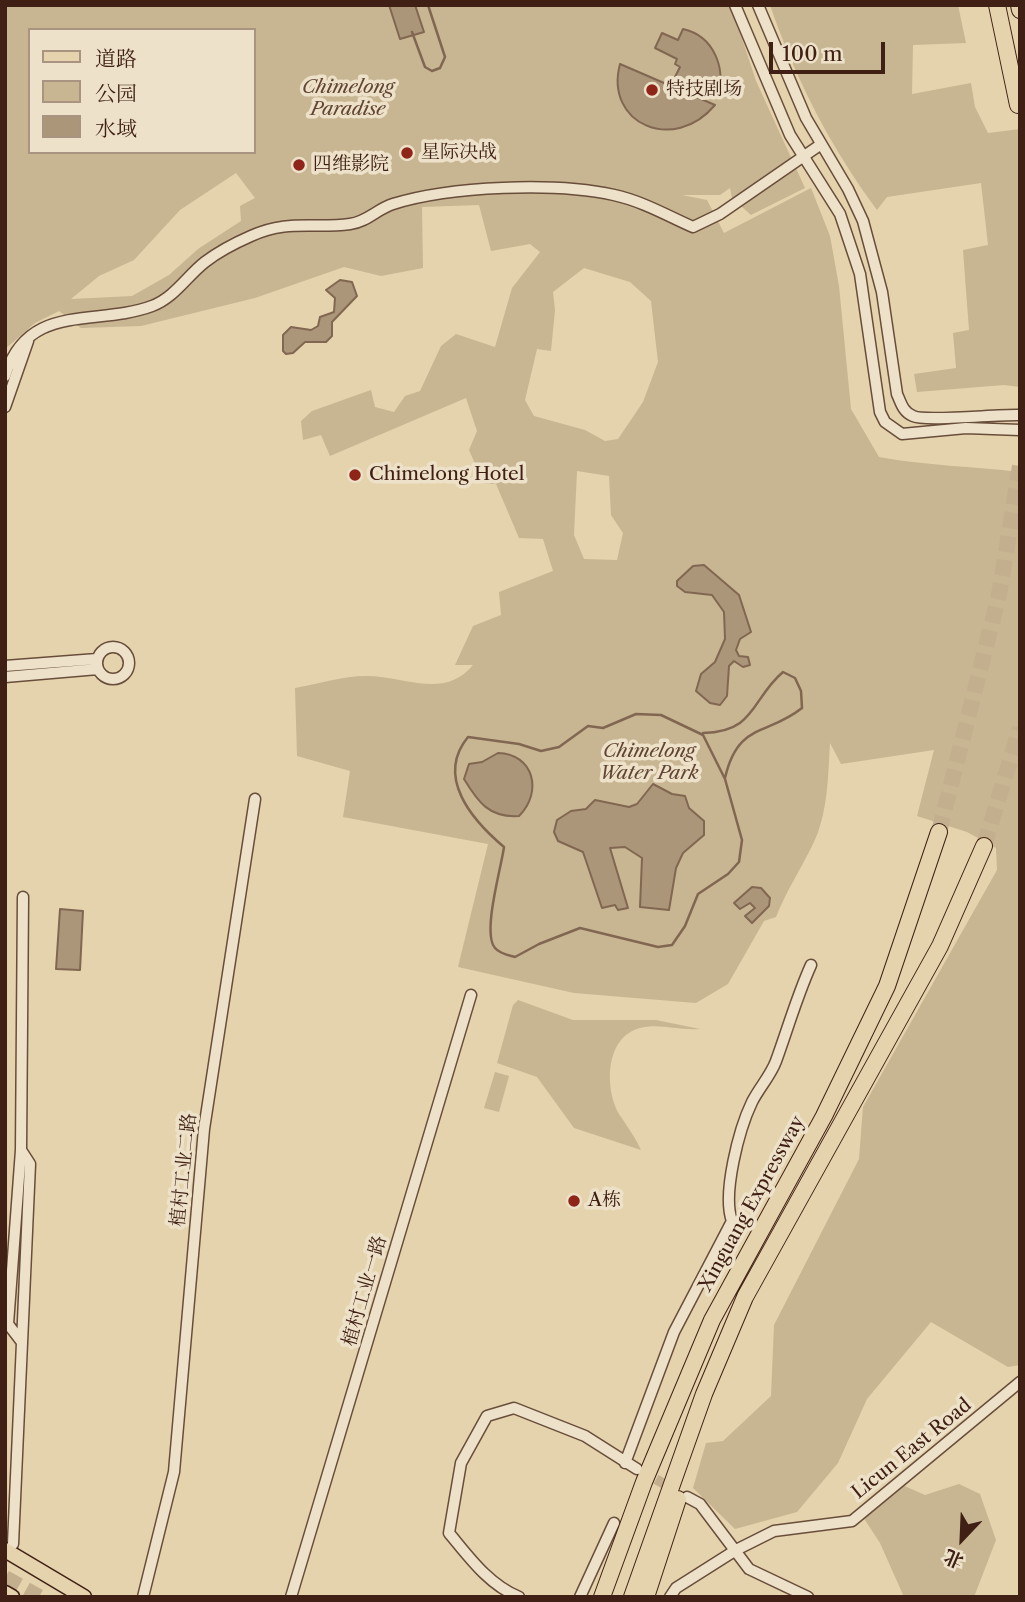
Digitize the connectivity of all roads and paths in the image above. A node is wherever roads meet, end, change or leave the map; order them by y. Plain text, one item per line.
1 (735, 5) edge
2 (758, 5) edge
3 (997, 5) edge
4 (1018, 105) edge
5 (820, 145) junction
6 (804, 155) junction
7 (28, 341) junction
8 (5, 376) edge
9 (5, 407) edge
10 (1020, 415) edge
11 (1020, 430) edge
12 (5, 666) edge
13 (5, 677) edge
14 (255, 799) dead end
15 (939, 832) tunnel mouth
16 (984, 846) tunnel mouth
17 (23, 897) dead end
18 (811, 965) dead end
19 (471, 995) dead end
20 (722, 1351) junction
21 (1020, 1382) edge
22 (625, 1463) junction
23 (637, 1469) tunnel mouth
24 (687, 1497) tunnel mouth
25 (614, 1523) dead end
26 (9, 1547) edge
27 (736, 1550) junction
28 (72, 1592) edge
29 (5, 1593) edge
30 (12, 1597) edge
31 (83, 1597) edge
32 (143, 1597) edge
33 (291, 1597) edge
34 (519, 1597) edge
35 (580, 1597) edge
36 (599, 1597) edge
37 (632, 1597) edge
38 (646, 1597) edge
39 (670, 1597) edge
40 (808, 1597) edge

1 - 6 street
2 - 5 street
3 - 4 highway
5 - 6 street
5 - 10 street
6 - 7 street
6 - 11 street
7 - 8 street
7 - 9 street
12 - 13 street
14 - 32 street, 植村工业二路
15 - 36 highway, Xinguang Expressway
16 - 20 highway, Xinguang Expressway
17 - 26 street
18 - 22 street
19 - 33 street, 植村工业一路
20 - 37 highway, Xinguang Expressway
20 - 38 highway
21 - 27 street, Licun East Road
22 - 23 street
22 - 34 street
24 - 27 street
25 - 35 street
26 - 28 main road
27 - 39 street, Licun East Road
27 - 40 street
28 - 31 main road
29 - 30 main road

